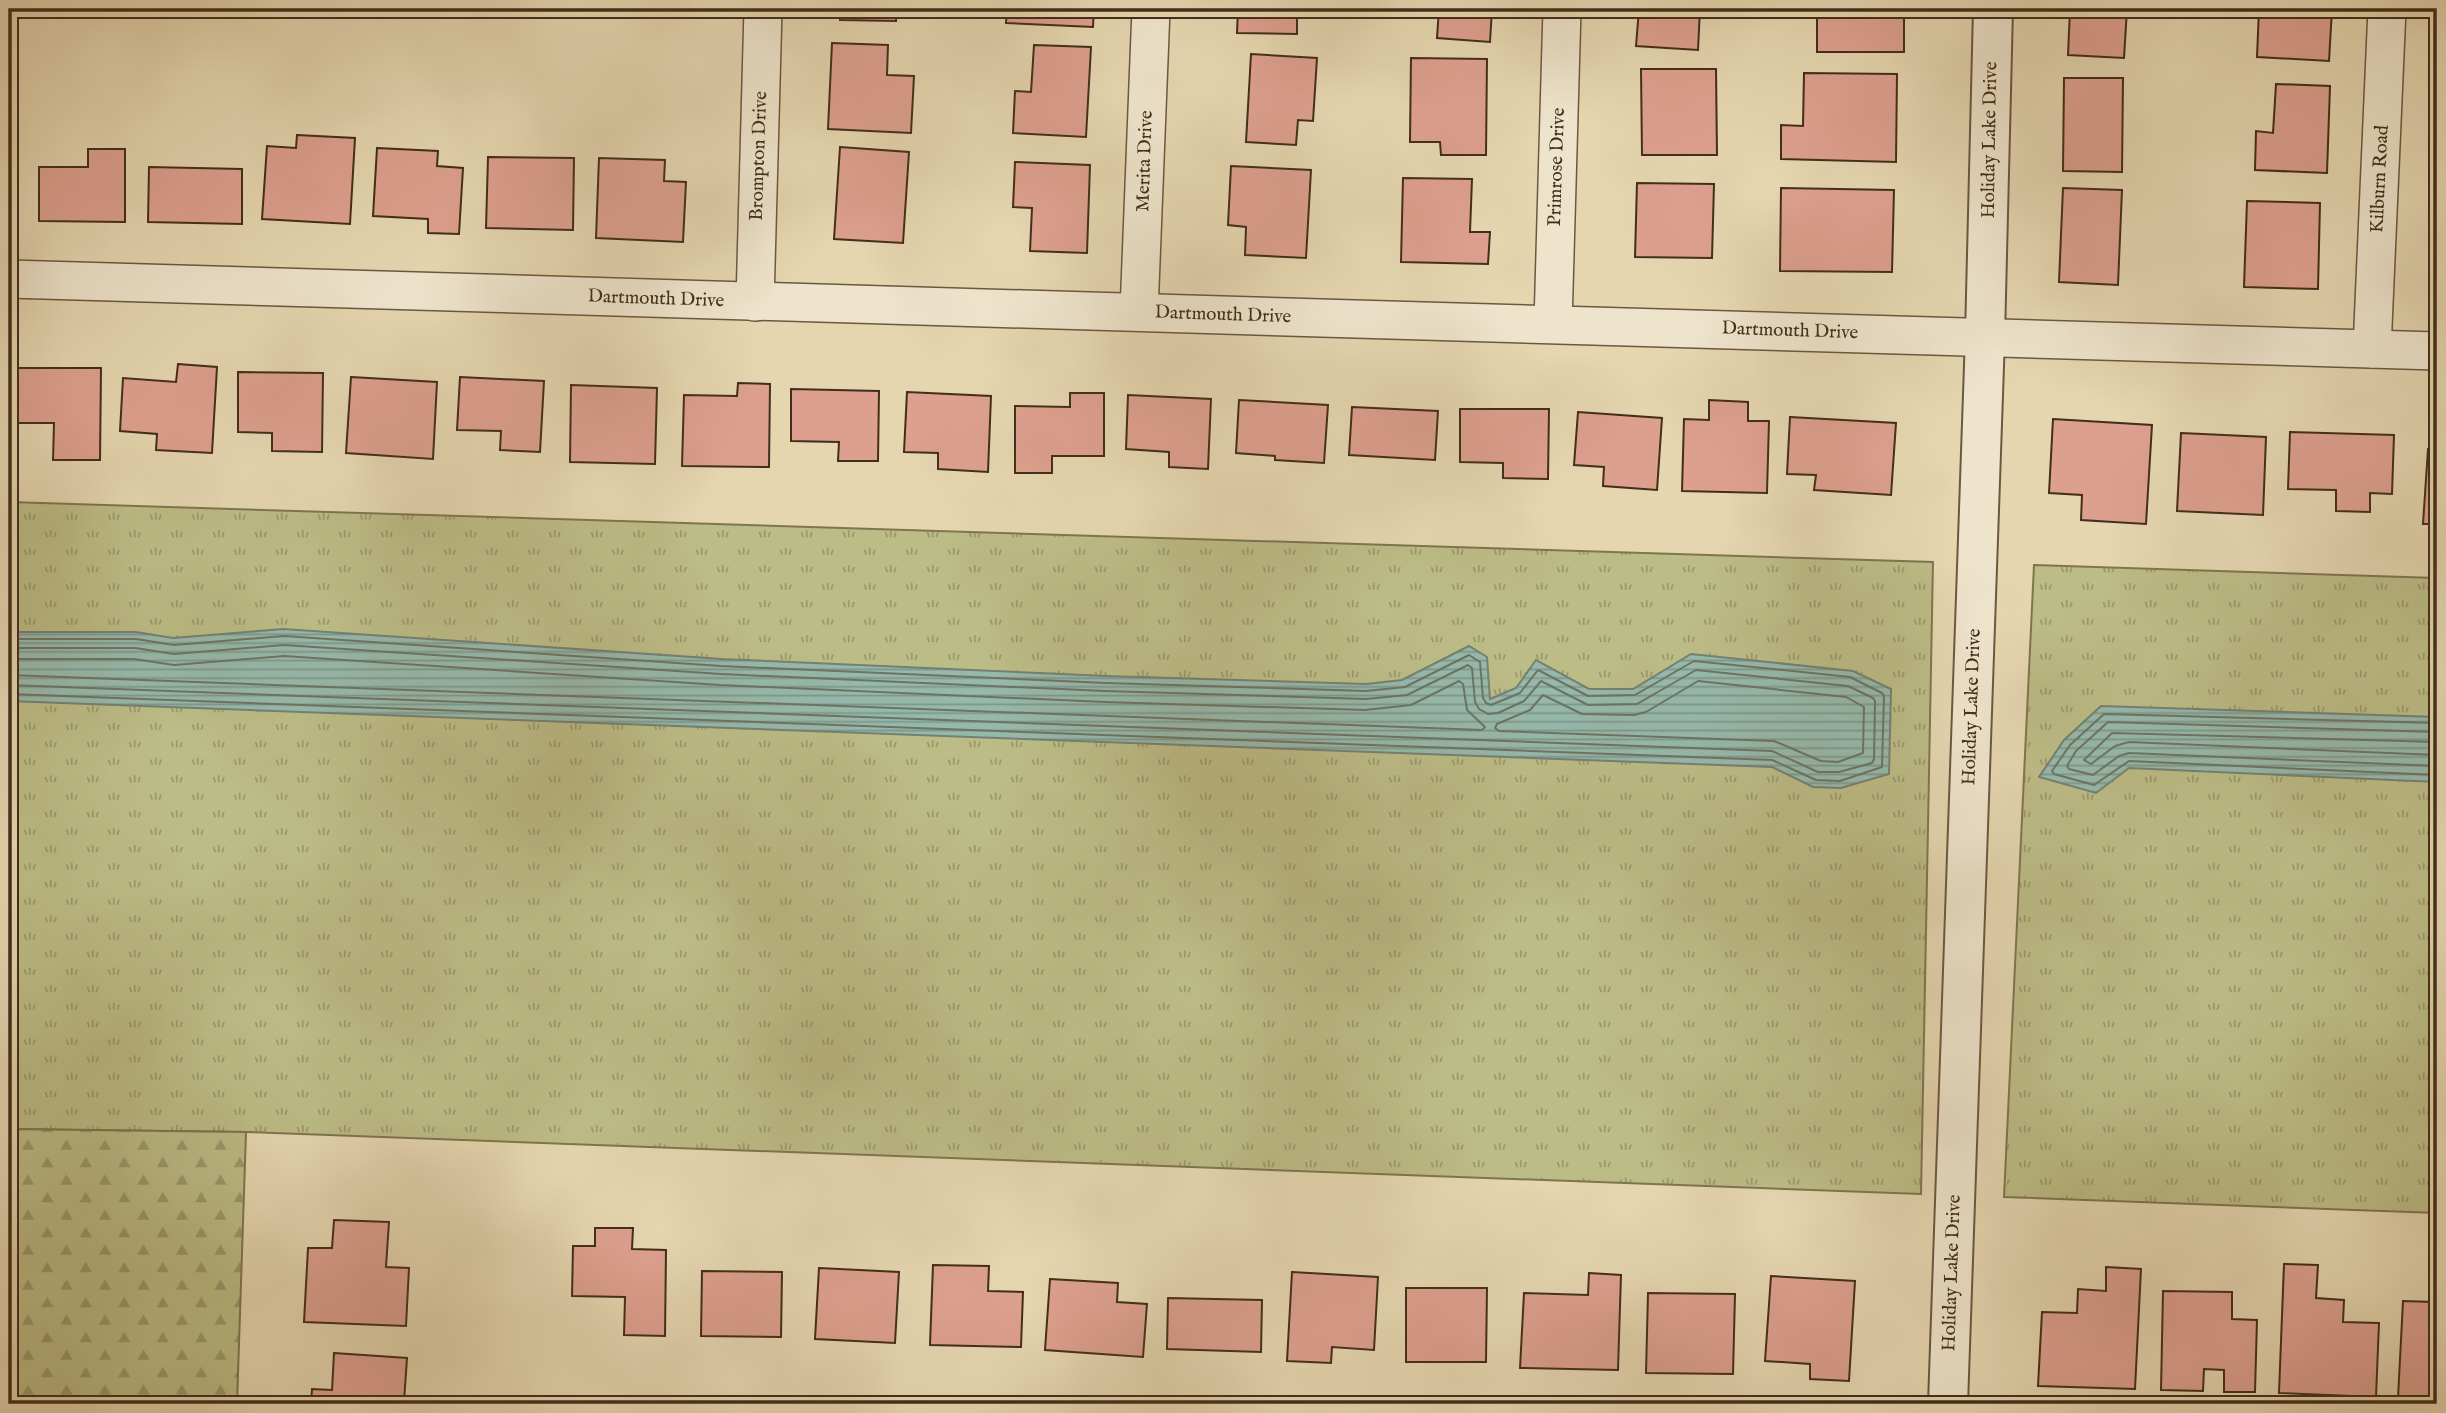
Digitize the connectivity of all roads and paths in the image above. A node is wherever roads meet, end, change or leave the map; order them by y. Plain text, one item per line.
1 (764, 9) edge
2 (1151, 9) edge
3 (1562, 9) edge
4 (1993, 9) edge
5 (2387, 9) edge
6 (9, 279) edge
7 (755, 302) junction
8 (1139, 312) junction
9 (1553, 324) junction
10 (1985, 337) junction
11 (2372, 349) junction
12 (2437, 351) edge
13 (1948, 1404) edge

1 - 7 street, Brompton Drive
2 - 8 street, Merita Drive
3 - 9 street, Primrose Drive
4 - 10 street, Holiday Lake Drive
5 - 11 street, Kilburn Road
6 - 7 street, Dartmouth Drive
7 - 8 street, Dartmouth Drive
8 - 9 street, Dartmouth Drive
9 - 10 street, Dartmouth Drive
10 - 11 street, Dartmouth Drive
10 - 13 street, Holiday Lake Drive
11 - 12 street, Dartmouth Drive

